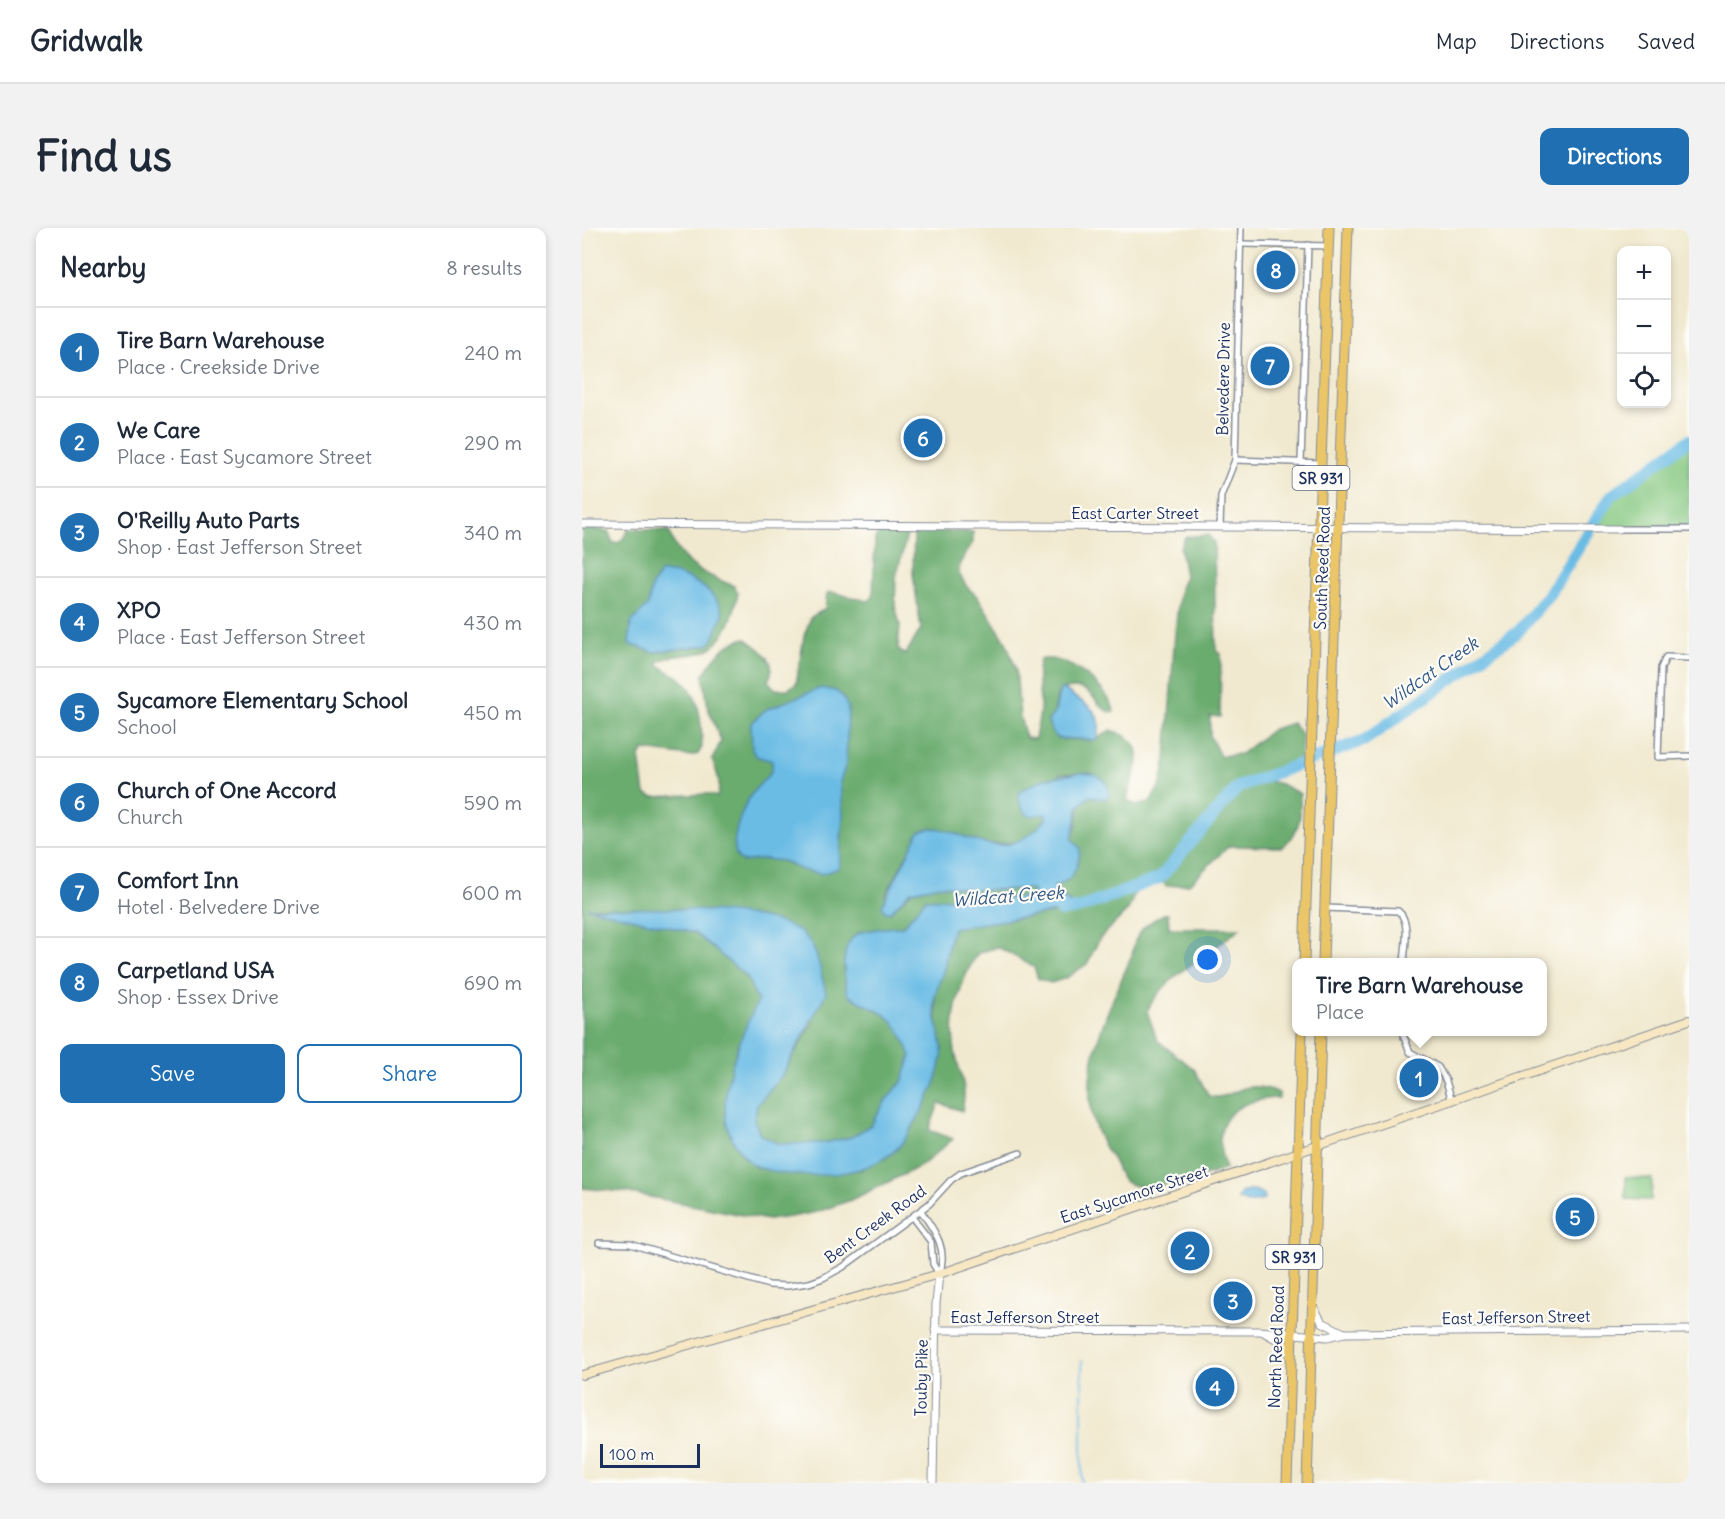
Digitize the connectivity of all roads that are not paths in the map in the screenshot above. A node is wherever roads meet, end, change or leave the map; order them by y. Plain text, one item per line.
1 (1241, 228) edge
2 (1329, 228) edge
3 (1348, 228) edge
4 (1241, 244) junction
5 (1308, 245) junction
6 (1329, 246) junction
7 (1235, 460) junction
8 (1300, 462) junction
9 (1321, 463) junction
10 (582, 524) edge
11 (1319, 526) junction
12 (1339, 526) junction
13 (1220, 527) junction
14 (1619, 529) joint
15 (1689, 529) edge
16 (1689, 658) edge
17 (1689, 756) edge
18 (1325, 908) junction
19 (1304, 958) edge
20 (1323, 958) edge
21 (1404, 958) edge
22 (1689, 1020) edge
23 (1302, 1036) edge
24 (1321, 1036) edge
25 (1404, 1036) edge
26 (1452, 1101) junction
27 (1316, 1148) junction
28 (1020, 1153) dead end
29 (1298, 1154) junction
30 (921, 1211) junction
31 (912, 1217) junction
32 (599, 1243) dead end
33 (939, 1274) junction
34 (1312, 1304) junction
35 (935, 1330) junction
36 (1689, 1330) edge
37 (1259, 1331) junction
38 (1292, 1332) junction
39 (1344, 1333) junction
40 (1311, 1336) junction
41 (1291, 1356) junction
42 (582, 1375) edge
43 (933, 1483) edge
44 (1287, 1483) edge
45 (1307, 1483) edge

1 - 4 street, Belvedere Drive
2 - 6 main road, South Reed Road / SR 931
3 - 12 main road, South Reed Road / SR 931
4 - 5 street
4 - 7 street, Belvedere Drive
5 - 6 street
5 - 8 street
6 - 9 main road, South Reed Road / SR 931
7 - 8 street
7 - 13 street, Belvedere Drive
8 - 9 street
9 - 11 main road, South Reed Road / SR 931
10 - 13 street, East Carter Street
11 - 12 street, East Carter Street
11 - 13 street, East Carter Street
11 - 19 main road, South Reed Road / SR 931
12 - 14 street, East Carter Street
12 - 18 main road, South Reed Road / SR 931
14 - 15 street, East Carter Street
16 - 17 street
18 - 20 main road, SR 931
18 - 21 street
22 - 26 main road, East Sycamore Street
23 - 29 main road, North Reed Road / SR 931
24 - 27 main road, SR 931
25 - 26 street
26 - 27 main road, East Sycamore Street
27 - 29 main road, East Sycamore Street
27 - 34 main road, SR 931
28 - 30 street, Bent Creek Road
29 - 33 main road, East Sycamore Street
29 - 38 main road, North Reed Road / SR 931
30 - 31 street, Bent Creek Road
30 - 33 street, Touby Pike
31 - 32 street, Bent Creek Road
31 - 33 street, Touby Pike
33 - 35 street, Touby Pike
33 - 42 main road, East Sycamore Street
34 - 39 street
34 - 40 main road, SR 931
35 - 37 street, East Jefferson Street
35 - 43 street, Touby Pike
36 - 39 street, East Jefferson Street
37 - 38 street, East Jefferson Street
37 - 41 street
38 - 40 street, East Jefferson Street
38 - 41 main road, North Reed Road / SR 931
39 - 40 street, East Jefferson Street
40 - 45 main road, SR 931
41 - 44 main road, North Reed Road / SR 931

